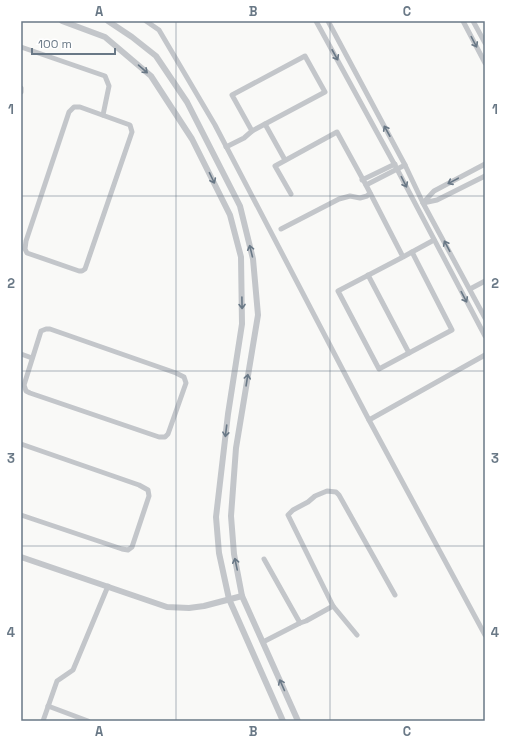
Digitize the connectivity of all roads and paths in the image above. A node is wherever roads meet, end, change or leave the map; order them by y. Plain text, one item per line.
1 (62, 21) edge
2 (108, 21) edge
3 (146, 21) edge
4 (316, 21) edge
5 (328, 21) edge
6 (463, 21) edge
7 (473, 21) edge
8 (485, 43) edge
9 (21, 47) edge
10 (485, 63) edge
11 (21, 88) edge
12 (21, 92) edge
13 (103, 115) junction
14 (265, 124) junction
15 (252, 131) junction
16 (226, 147) junction
17 (284, 160) junction
18 (485, 164) edge
19 (405, 165) junction
20 (396, 167) junction
21 (485, 176) edge
22 (362, 180) junction
23 (366, 185) junction
24 (370, 193) junction
25 (291, 194) dead end
26 (424, 203) junction
27 (281, 229) dead end
28 (434, 240) junction
29 (412, 252) junction
30 (403, 257) junction
31 (368, 275) junction
32 (485, 281) edge
33 (470, 289) junction
34 (485, 318) edge
35 (485, 336) edge
36 (409, 352) junction
37 (21, 354) edge
38 (485, 355) edge
39 (32, 358) junction
40 (369, 420) junction
41 (21, 444) edge
42 (21, 515) edge
43 (21, 556) edge
44 (264, 559) dead end
45 (108, 586) junction
46 (395, 595) dead end
47 (242, 596) junction
48 (229, 599) junction
49 (333, 606) junction
50 (300, 623) junction
51 (485, 634) edge
52 (357, 635) dead end
53 (263, 642) junction
54 (48, 706) junction
55 (43, 721) edge
56 (88, 721) edge
57 (283, 721) edge
58 (298, 721) edge

1 -> 48 street
47 -> 2 street
3 - 16 street
4 -> 20 street
19 -> 5 street
6 -> 10 street
7 - 8 street
9 - 13 street
11 - 12 street
13 - 13 street
14 - 15 street
14 - 15 street
14 - 17 street
15 - 16 street
16 - 40 street
17 - 22 street
17 - 25 street
18 -> 26 street
19 - 20 street
19 - 26 street
20 - 22 street
20 - 23 street
20 -> 28 street
21 - 26 street
22 - 23 street
23 - 24 street
24 - 27 street
24 - 30 street
33 -> 26 street
28 - 29 street
28 -> 35 street
29 - 30 street
29 - 36 street
30 - 31 street
31 - 36 street
31 - 36 street
32 - 33 street
33 - 34 street
37 - 39 street
38 - 40 street
39 - 39 street
40 - 51 street
41 - 42 street
43 - 45 street
44 - 50 street
45 - 48 street
45 - 54 street
46 - 49 street
47 - 48 street
47 - 53 street
48 - 57 street
49 - 50 street
49 - 52 street
50 - 53 street
58 -> 53 street
54 - 55 street
54 - 56 street

